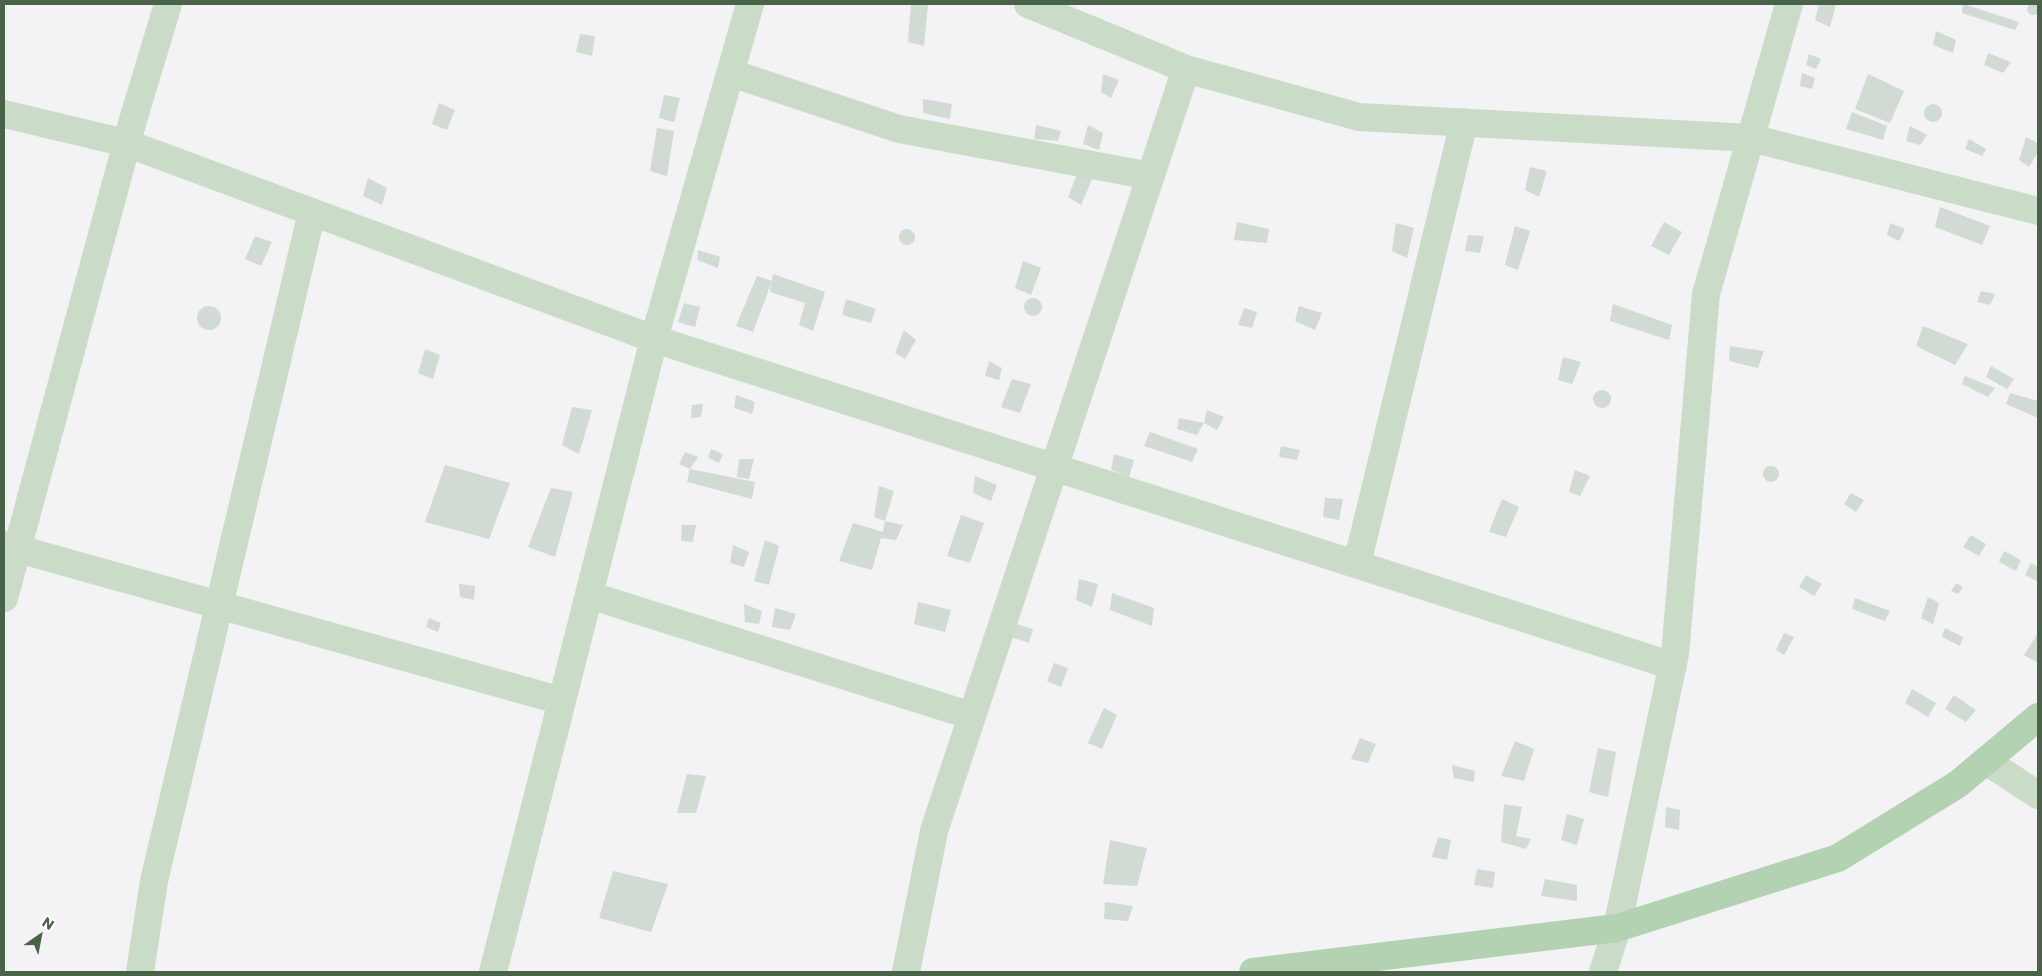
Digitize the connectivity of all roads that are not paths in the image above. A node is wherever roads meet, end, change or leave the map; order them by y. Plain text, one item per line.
1 (168, 4) edge
2 (750, 4) edge
3 (1028, 4) edge
4 (1789, 4) edge
5 (1186, 69) junction
6 (731, 73) junction
7 (4, 114) edge
8 (1464, 122) junction
9 (1751, 138) junction
10 (126, 143) junction
11 (1151, 176) junction
12 (2038, 211) edge
13 (312, 212) junction
14 (654, 339) junction
15 (1054, 467) junction
16 (10, 547) edge
17 (1357, 564) junction
18 (589, 595) junction
19 (4, 598) edge
20 (220, 606) junction
21 (1673, 666) junction
22 (562, 701) junction
23 (972, 716) junction
24 (2038, 717) edge
25 (1986, 761) junction
26 (2038, 795) edge
27 (1617, 928) junction
28 (140, 972) edge
29 (493, 972) edge
30 (906, 972) edge
31 (1253, 972) edge
32 (1603, 972) edge

1 - 10 street
2 - 6 street
3 - 5 street
4 - 9 street
5 - 8 street
5 - 11 street
6 - 11 street
6 - 14 street
7 - 10 street
8 - 9 street
8 - 17 street
9 - 12 street
9 - 21 street
10 - 13 street
10 - 16 street
11 - 15 street
13 - 14 street
13 - 20 street
14 - 15 street
14 - 18 street
15 - 17 street
15 - 23 street
16 - 19 street
16 - 20 street
17 - 21 street
18 - 22 street
18 - 23 street
20 - 22 street
20 - 28 street
21 - 27 street
22 - 29 street
23 - 30 street
24 - 25 main road
25 - 26 street
25 - 27 main road
27 - 31 main road
27 - 32 street

